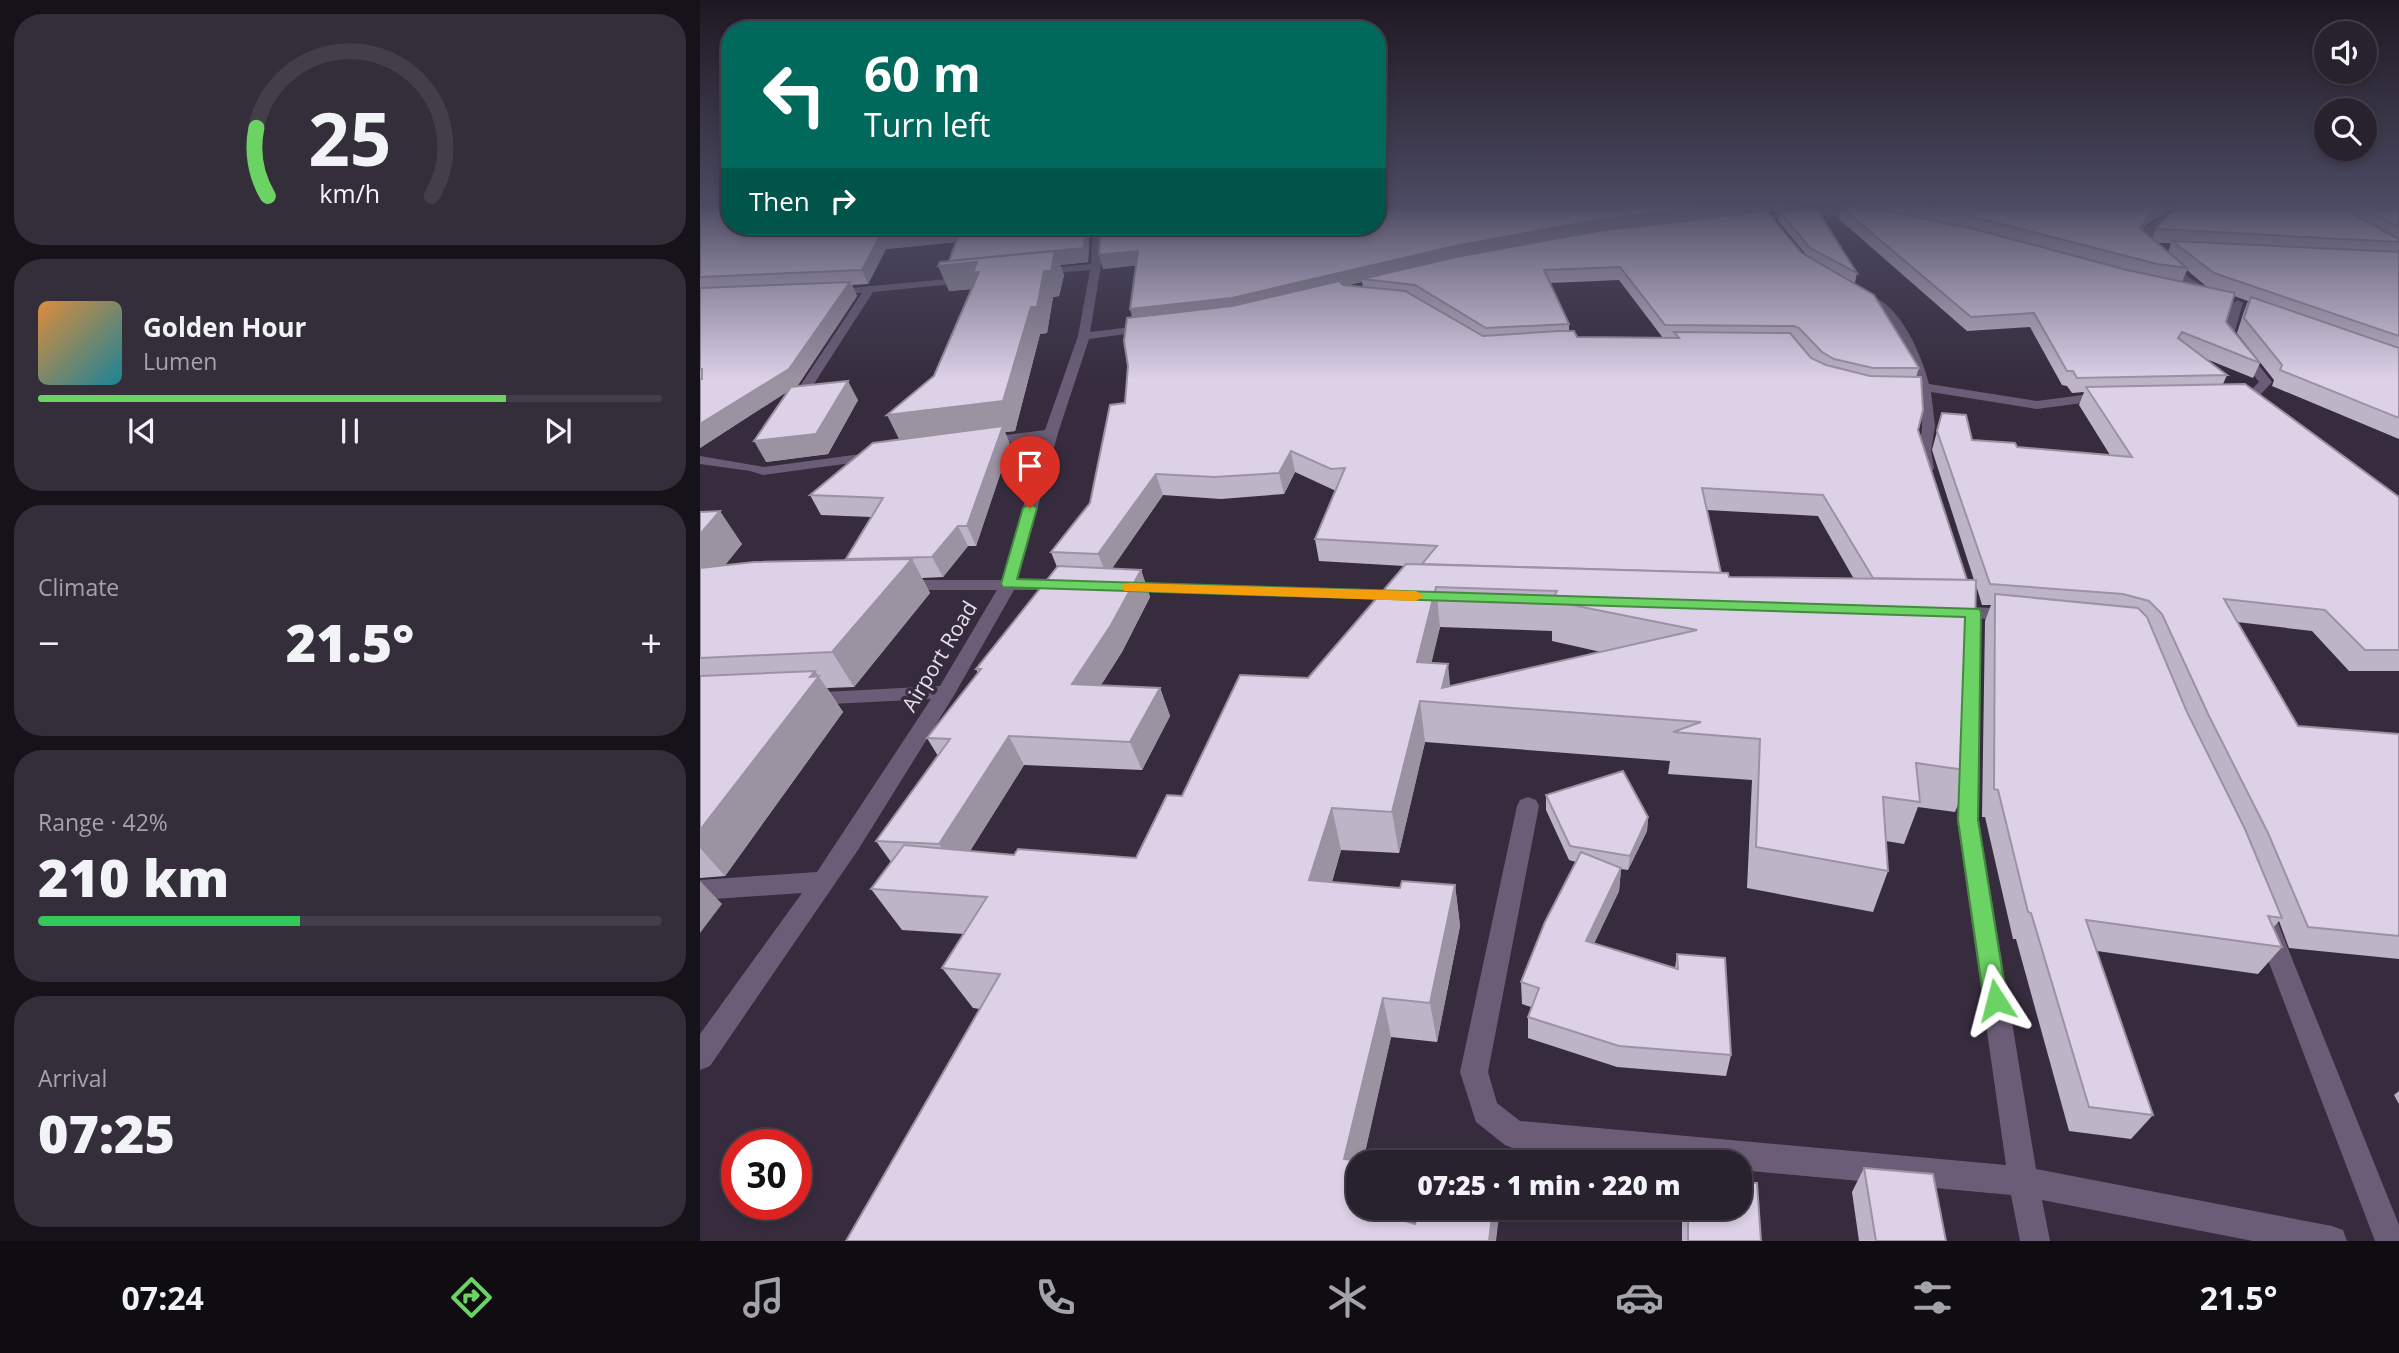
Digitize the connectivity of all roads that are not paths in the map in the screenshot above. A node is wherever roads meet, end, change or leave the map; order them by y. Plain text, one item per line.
1 (1096, 264) edge
2 (2168, 264) edge
3 (1096, 267) junction
4 (1030, 273) edge
5 (976, 279) edge
6 (2178, 288) edge
7 (869, 290) junction
8 (1852, 290) edge
9 (2202, 291) junction
10 (817, 292) edge
11 (2238, 303) junction
12 (2251, 307) edge
13 (1153, 328) edge
14 (1084, 336) junction
15 (1924, 387) junction
16 (1897, 392) edge
17 (2116, 396) edge
18 (2218, 396) edge
19 (789, 412) edge
20 (1051, 433) junction
21 (968, 444) edge
22 (886, 454) edge
23 (700, 460) edge
24 (1933, 488) edge
25 (1009, 584) junction
26 (886, 586) edge
27 (1079, 586) edge
28 (1107, 586) edge
29 (1414, 596) edge
30 (1971, 606) junction
31 (1931, 611) edge
32 (2029, 617) edge
33 (1973, 640) edge
34 (946, 692) junction
35 (796, 699) edge
36 (1970, 737) edge
37 (1528, 806) dead end
38 (825, 881) junction
39 (700, 890) edge
40 (2259, 906) edge
41 (700, 1057) edge
42 (2023, 1181) junction
43 (2035, 1241) edge
44 (2332, 1241) edge
45 (2390, 1241) edge

1 - 3 street, Airport Road
2 - 9 street
3 - 4 street
3 - 14 street, Airport Road
5 - 7 street
6 - 9 street
7 - 10 street
7 - 19 street
8 - 15 street
9 - 11 street
11 - 12 street
11 - 18 street
13 - 14 street
14 - 20 street, Airport Road
15 - 16 street
15 - 17 street
15 - 24 street
20 - 21 street
20 - 25 street, Airport Road
22 - 23 street
25 - 26 street
25 - 27 street
25 - 34 street, Airport Road
28 - 29 street
30 - 31 street
30 - 32 street
30 - 33 street
34 - 35 street
34 - 38 street, Airport Road
36 - 42 street
37 - 42 street
38 - 39 street
38 - 41 street, Airport Road
40 - 45 street
42 - 43 street
42 - 44 street

